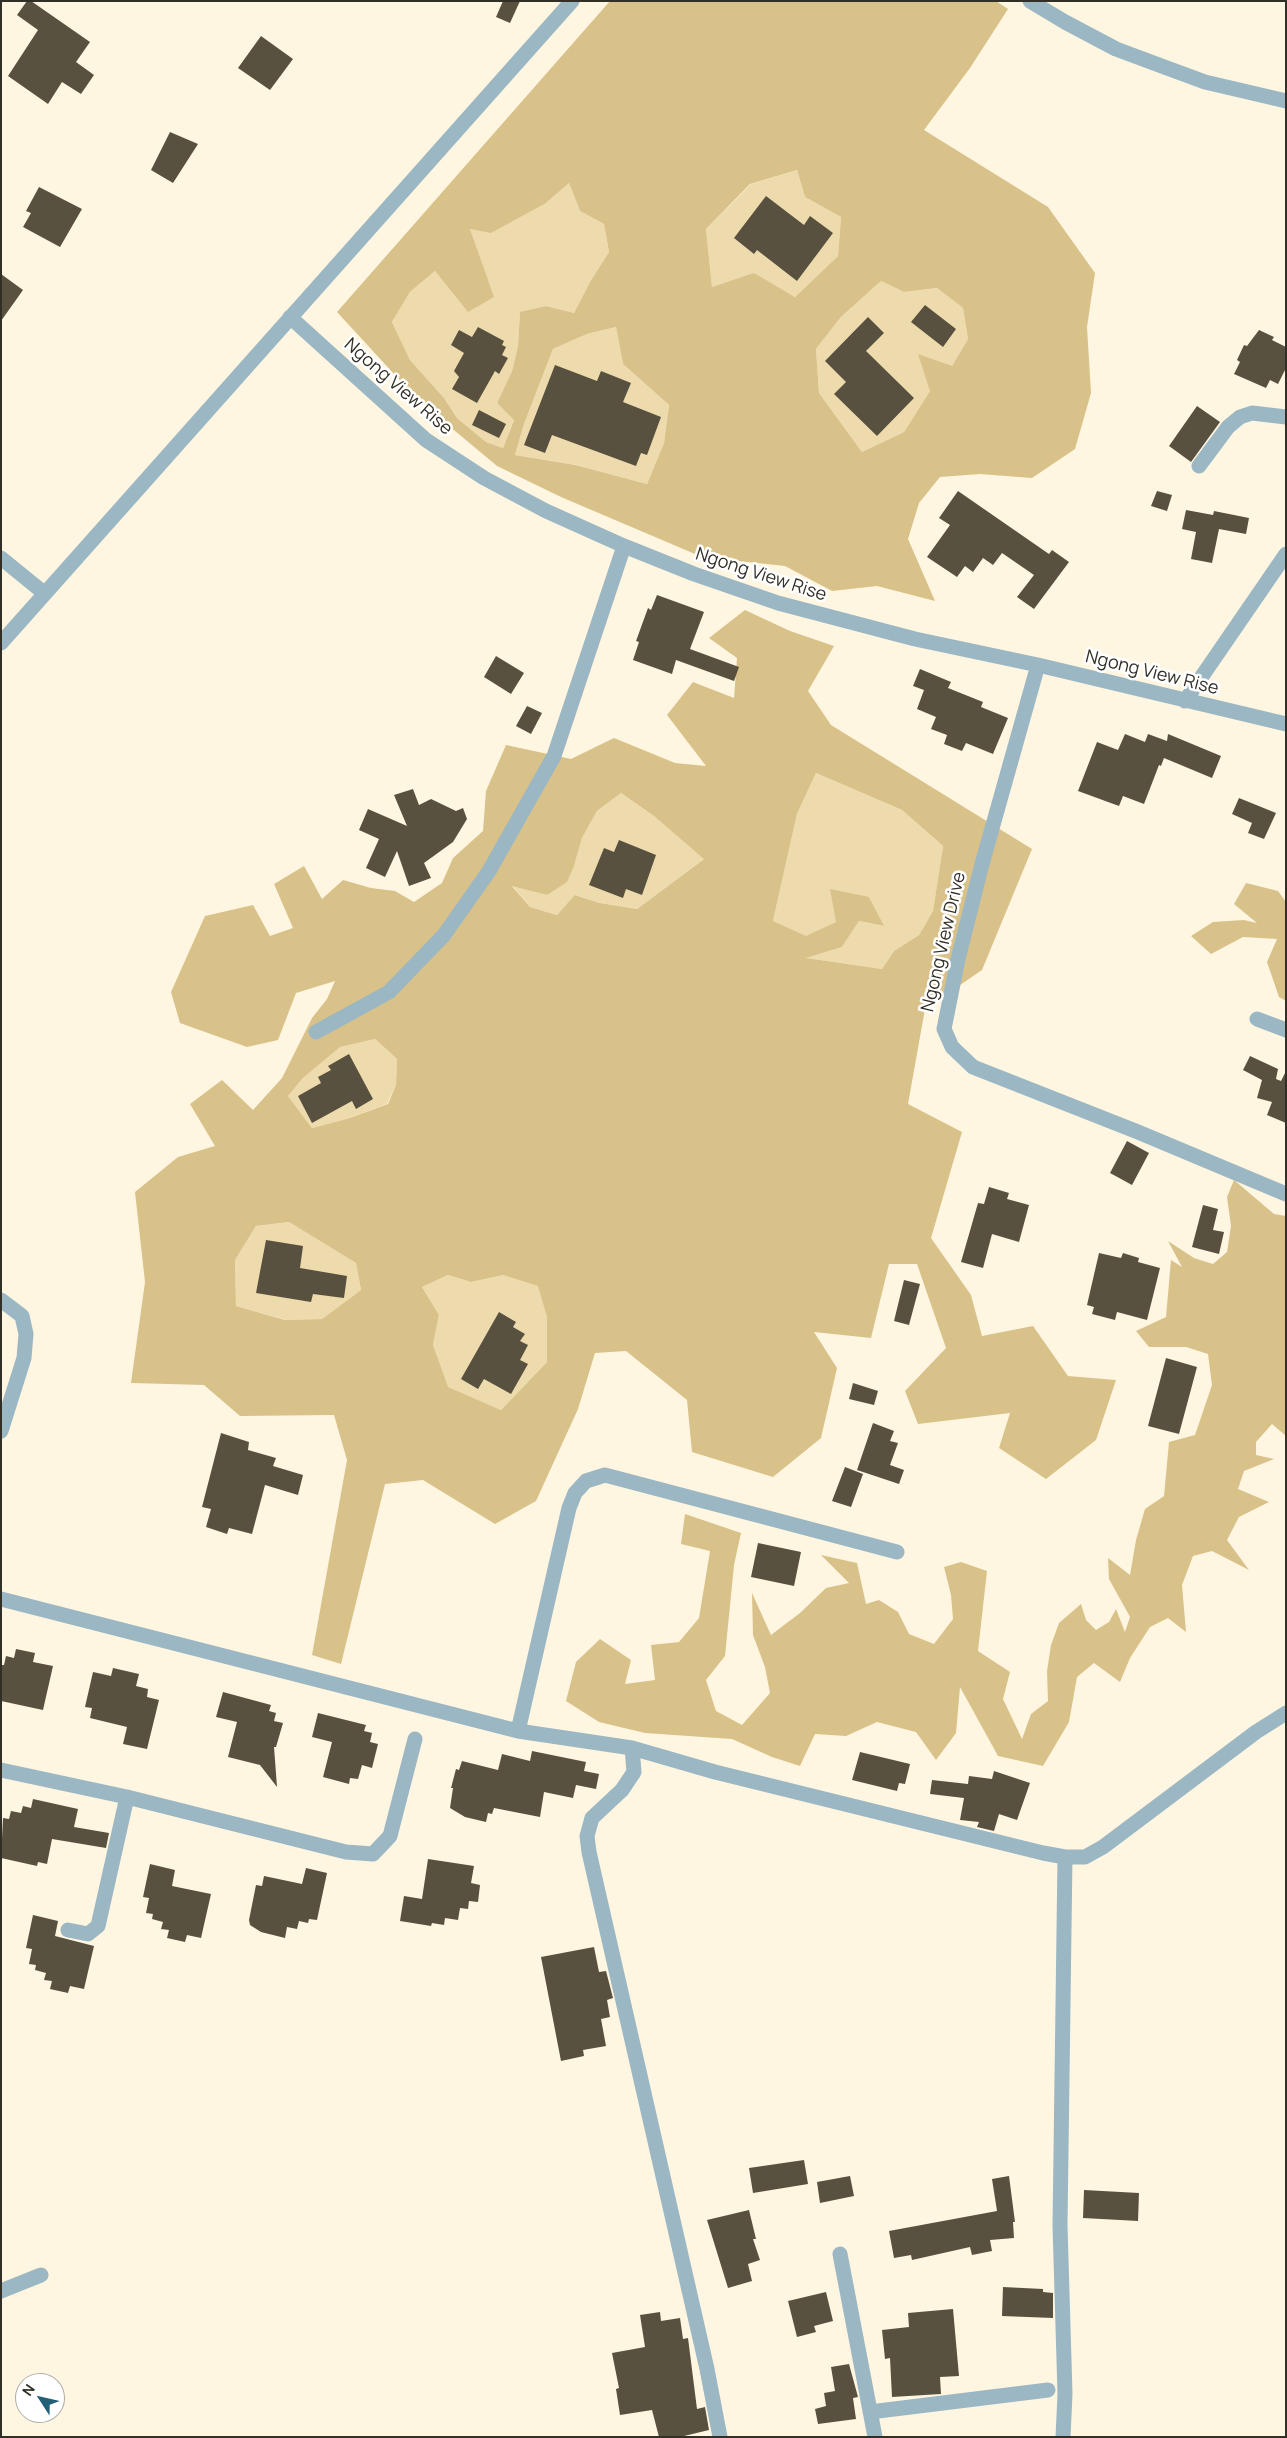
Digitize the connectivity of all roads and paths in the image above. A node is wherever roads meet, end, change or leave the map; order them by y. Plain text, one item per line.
1 (572, 1) edge
2 (1030, 1) edge
3 (1286, 101) edge
4 (290, 318) junction
5 (1286, 417) edge
6 (1199, 466) dead end
7 (624, 546) junction
8 (1286, 554) edge
9 (1, 558) edge
10 (44, 593) junction
11 (1, 643) edge
12 (1038, 665) junction
13 (1185, 701) junction
14 (1286, 724) edge
15 (1257, 1019) dead end
16 (1286, 1030) edge
17 (316, 1032) dead end
18 (1286, 1194) edge
19 (1, 1300) edge
20 (1, 1431) edge
21 (897, 1552) dead end
22 (1, 1599) edge
23 (1286, 1713) edge
24 (518, 1731) junction
25 (415, 1739) dead end
26 (632, 1748) junction
27 (1, 1770) edge
28 (127, 1797) junction
29 (1066, 1857) junction
30 (68, 1930) dead end
31 (840, 2254) dead end
32 (41, 2275) dead end
33 (1, 2291) edge
34 (1048, 2390) dead end
35 (870, 2412) junction
36 (720, 2437) edge
37 (875, 2437) edge
38 (1063, 2437) edge

1 - 4 street
2 - 3 street
4 - 7 street, Ngong View Rise
4 - 10 street
5 - 6 street
7 - 12 street, Ngong View Rise
7 - 17 street
8 - 13 street
9 - 10 street
10 - 11 street
12 - 13 street, Ngong View Rise
12 - 18 street, Ngong View Drive
13 - 14 street, Ngong View Rise
15 - 16 street
19 - 20 street
21 - 24 street
22 - 24 street
23 - 29 street
24 - 26 street
25 - 28 street
26 - 29 street
26 - 36 street
27 - 28 street
28 - 30 street
29 - 38 street
31 - 35 street
32 - 33 street
34 - 35 street
35 - 37 street

